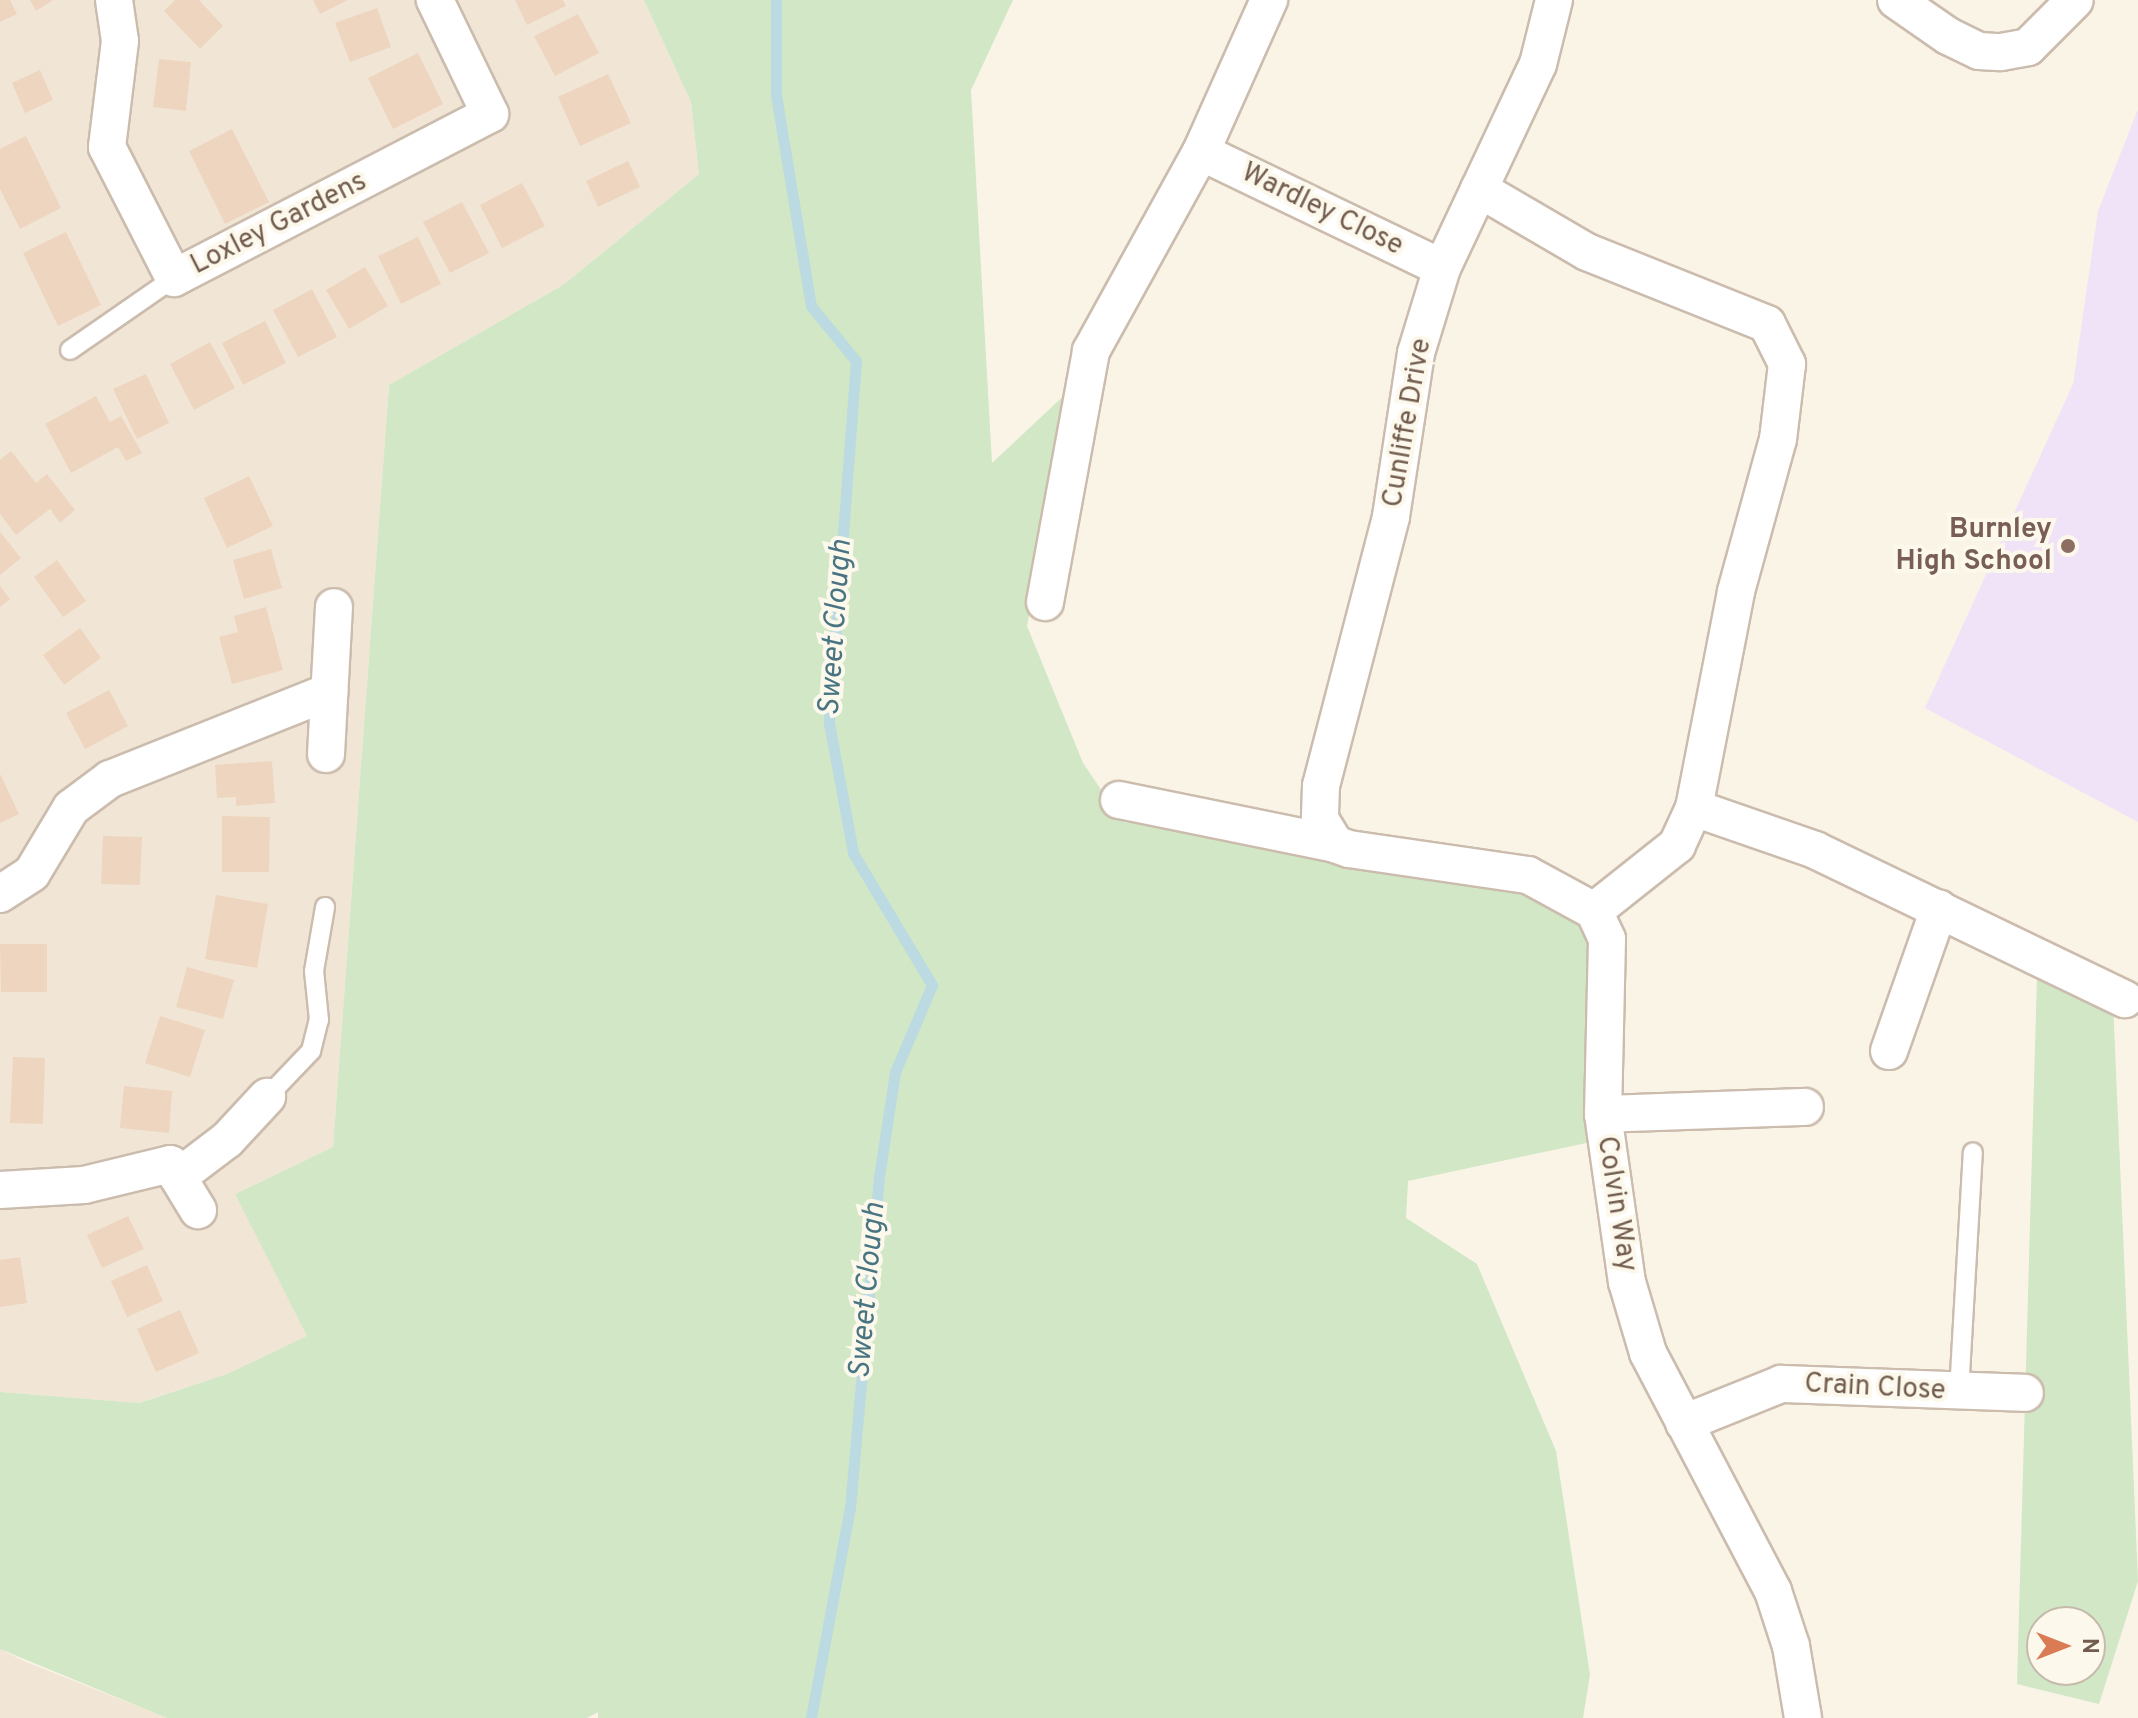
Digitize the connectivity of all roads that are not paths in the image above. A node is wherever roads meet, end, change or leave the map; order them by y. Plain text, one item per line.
1 (114, 0) edge
2 (435, 0) edge
3 (1269, 0) edge
4 (1554, 0) edge
5 (1896, 0) edge
6 (2075, 0) edge
7 (1201, 152) junction
8 (1479, 189) junction
9 (1442, 268) junction
10 (174, 278) junction
11 (70, 350) dead end
12 (1045, 602) dead end
13 (334, 607) dead end
14 (329, 692) junction
15 (326, 754) dead end
16 (1119, 800) dead end
17 (1694, 808) junction
18 (1342, 846) junction
19 (0, 894) edge
20 (325, 907) dead end
21 (1939, 909) junction
22 (1594, 911) junction
23 (2125, 999) dead end
24 (1889, 1051) dead end
25 (267, 1097) joint
26 (1805, 1107) dead end
27 (1603, 1114) junction
28 (1973, 1152) dead end
29 (178, 1177) junction
30 (0, 1190) edge
31 (198, 1210) dead end
32 (1959, 1392) junction
33 (2025, 1393) dead end
34 (1684, 1423) junction
35 (1803, 1718) edge

1 - 10 street, Loxley Gardens
2 - 10 street, Loxley Gardens
3 - 7 street
4 - 8 street, Cunliffe Drive
5 - 6 street
7 - 9 street, Wardley Close
7 - 12 street
8 - 9 street, Cunliffe Drive
8 - 17 street
9 - 18 street, Cunliffe Drive
10 - 11 lane
13 - 14 street
14 - 15 street
14 - 19 street
16 - 18 street
17 - 21 street
17 - 22 street
18 - 22 street
20 - 25 lane
21 - 23 street
21 - 24 street
22 - 27 street, Colvin Way
25 - 29 street
26 - 27 street
27 - 34 street, Colvin Way
28 - 32 lane
29 - 30 street
29 - 31 street
32 - 33 street, Crain Close
32 - 34 street, Crain Close
34 - 35 street, Colvin Way

